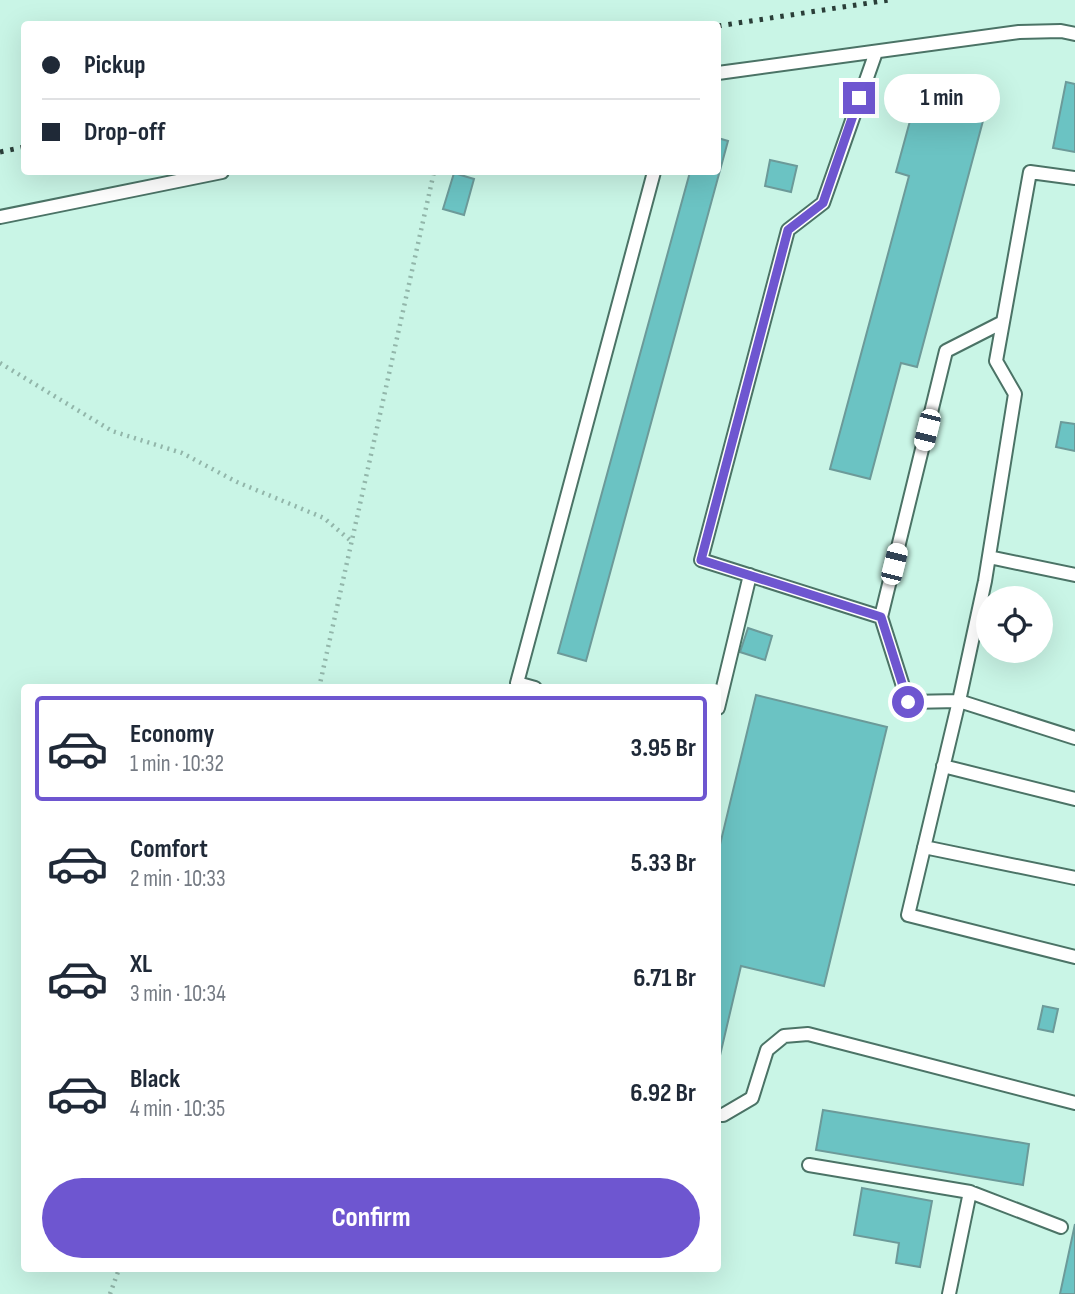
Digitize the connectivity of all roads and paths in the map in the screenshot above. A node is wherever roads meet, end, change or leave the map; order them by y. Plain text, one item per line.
1 (1075, 34) edge
2 (876, 51) junction
3 (721, 73) edge
4 (207, 175) edge
5 (433, 175) edge
6 (653, 175) edge
7 (1075, 178) edge
8 (0, 217) edge
9 (1003, 322) junction
10 (0, 363) edge
11 (351, 541) junction
12 (989, 557) junction
13 (750, 575) junction
14 (1075, 575) edge
15 (881, 617) junction
16 (320, 684) edge
17 (523, 684) edge
18 (721, 696) edge
19 (959, 701) junction
20 (1075, 738) edge
21 (943, 766) junction
22 (1075, 799) edge
23 (924, 846) junction
24 (1075, 877) edge
25 (1075, 957) edge
26 (1075, 1103) edge
27 (721, 1115) edge
28 (809, 1165) dead end
29 (970, 1192) junction
30 (1060, 1227) dead end
31 (118, 1272) edge
32 (110, 1294) edge
33 (949, 1294) edge

1 - 2 lane
2 - 3 lane
2 - 13 lane
4 - 8 lane
5 - 11 path
6 - 17 lane
7 - 9 lane
9 - 12 lane
9 - 15 lane
10 - 11 path
11 - 16 path
12 - 14 lane
12 - 19 lane
13 - 15 lane
13 - 18 lane
15 - 19 lane
19 - 20 lane
19 - 21 lane
21 - 22 lane
21 - 23 lane
23 - 24 lane
23 - 25 lane
26 - 27 lane
28 - 29 lane
29 - 30 lane
29 - 33 lane
31 - 32 path

